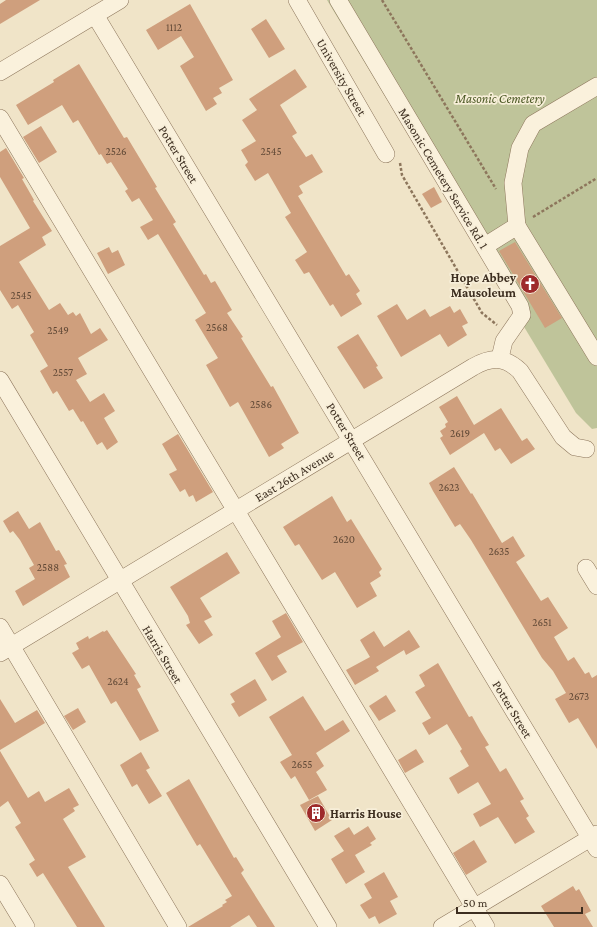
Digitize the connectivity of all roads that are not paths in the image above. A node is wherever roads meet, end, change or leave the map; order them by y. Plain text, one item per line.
1 (120, 0) edge
2 (297, 0) edge
3 (338, 0) edge
4 (95, 15) junction
5 (0, 72) edge
6 (597, 86) edge
7 (0, 118) edge
8 (393, 157) road end
9 (517, 226) junction
10 (485, 246) junction
11 (597, 357) edge
12 (500, 358) junction
13 (0, 380) edge
14 (352, 440) junction
15 (586, 449) dead end
16 (237, 510) junction
17 (586, 568) dead end
18 (120, 582) junction
19 (597, 586) edge
20 (0, 627) edge
21 (6, 649) edge
22 (595, 840) edge
23 (0, 884) edge
24 (474, 907) junction
25 (26, 927) edge
26 (178, 927) edge
27 (328, 927) edge
28 (442, 927) edge
29 (486, 927) edge

1 - 4 street
2 - 8 street, University Street
3 - 10 street, Masonic Cemetery Service Rd. 1
4 - 5 street
4 - 14 street, Potter Street
6 - 9 street
7 - 16 street
9 - 10 street
9 - 11 street
10 - 12 street, Masonic Cemetery Service Rd. 1
12 - 14 street, East 26th Avenue
12 - 15 street
13 - 18 street, Harris Street
14 - 16 street, East 26th Avenue
14 - 22 street, Potter Street
16 - 18 street, East 26th Avenue
16 - 24 street
17 - 19 street
18 - 21 street, East 26th Avenue
18 - 27 street, Harris Street
20 - 21 street
21 - 26 street
22 - 24 street
23 - 25 street
24 - 28 street
24 - 29 street

